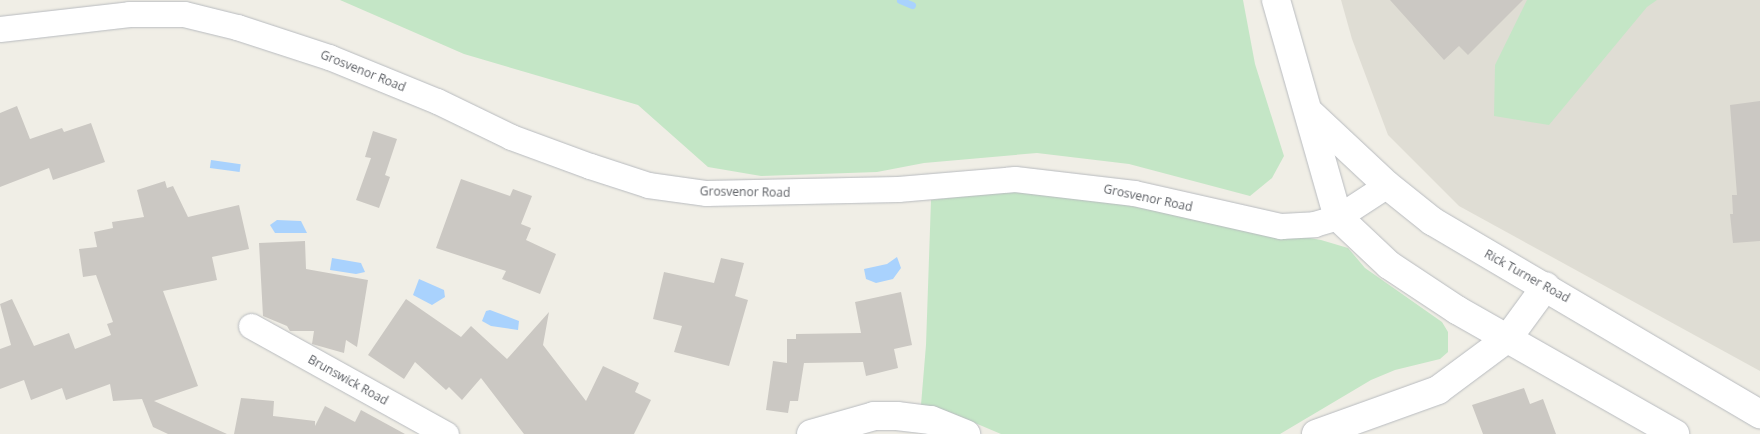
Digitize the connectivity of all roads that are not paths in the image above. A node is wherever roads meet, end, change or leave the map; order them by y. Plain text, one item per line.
1 (1276, 0) edge
2 (0, 30) edge
3 (1311, 114) junction
4 (1387, 186) junction
5 (1338, 218) junction
6 (1546, 286) junction
7 (251, 326) dead end
8 (1508, 338) junction
9 (1760, 414) edge
10 (446, 434) edge
11 (811, 434) edge
12 (966, 434) edge
13 (1316, 434) edge
14 (1674, 434) edge

1 - 3 main road, Rick Turner Road
2 - 5 street, Grosvenor Road
3 - 4 main road, Rick Turner Road
3 - 5 main road, Rick Turner Road
4 - 5 street, Grosvenor Road
4 - 6 main road, Rick Turner Road
5 - 8 main road, Rick Turner Road
6 - 8 main road
6 - 9 main road, Rick Turner Road
7 - 10 street, Brunswick Road
8 - 13 main road
8 - 14 main road, Rick Turner Road
11 - 12 main road

